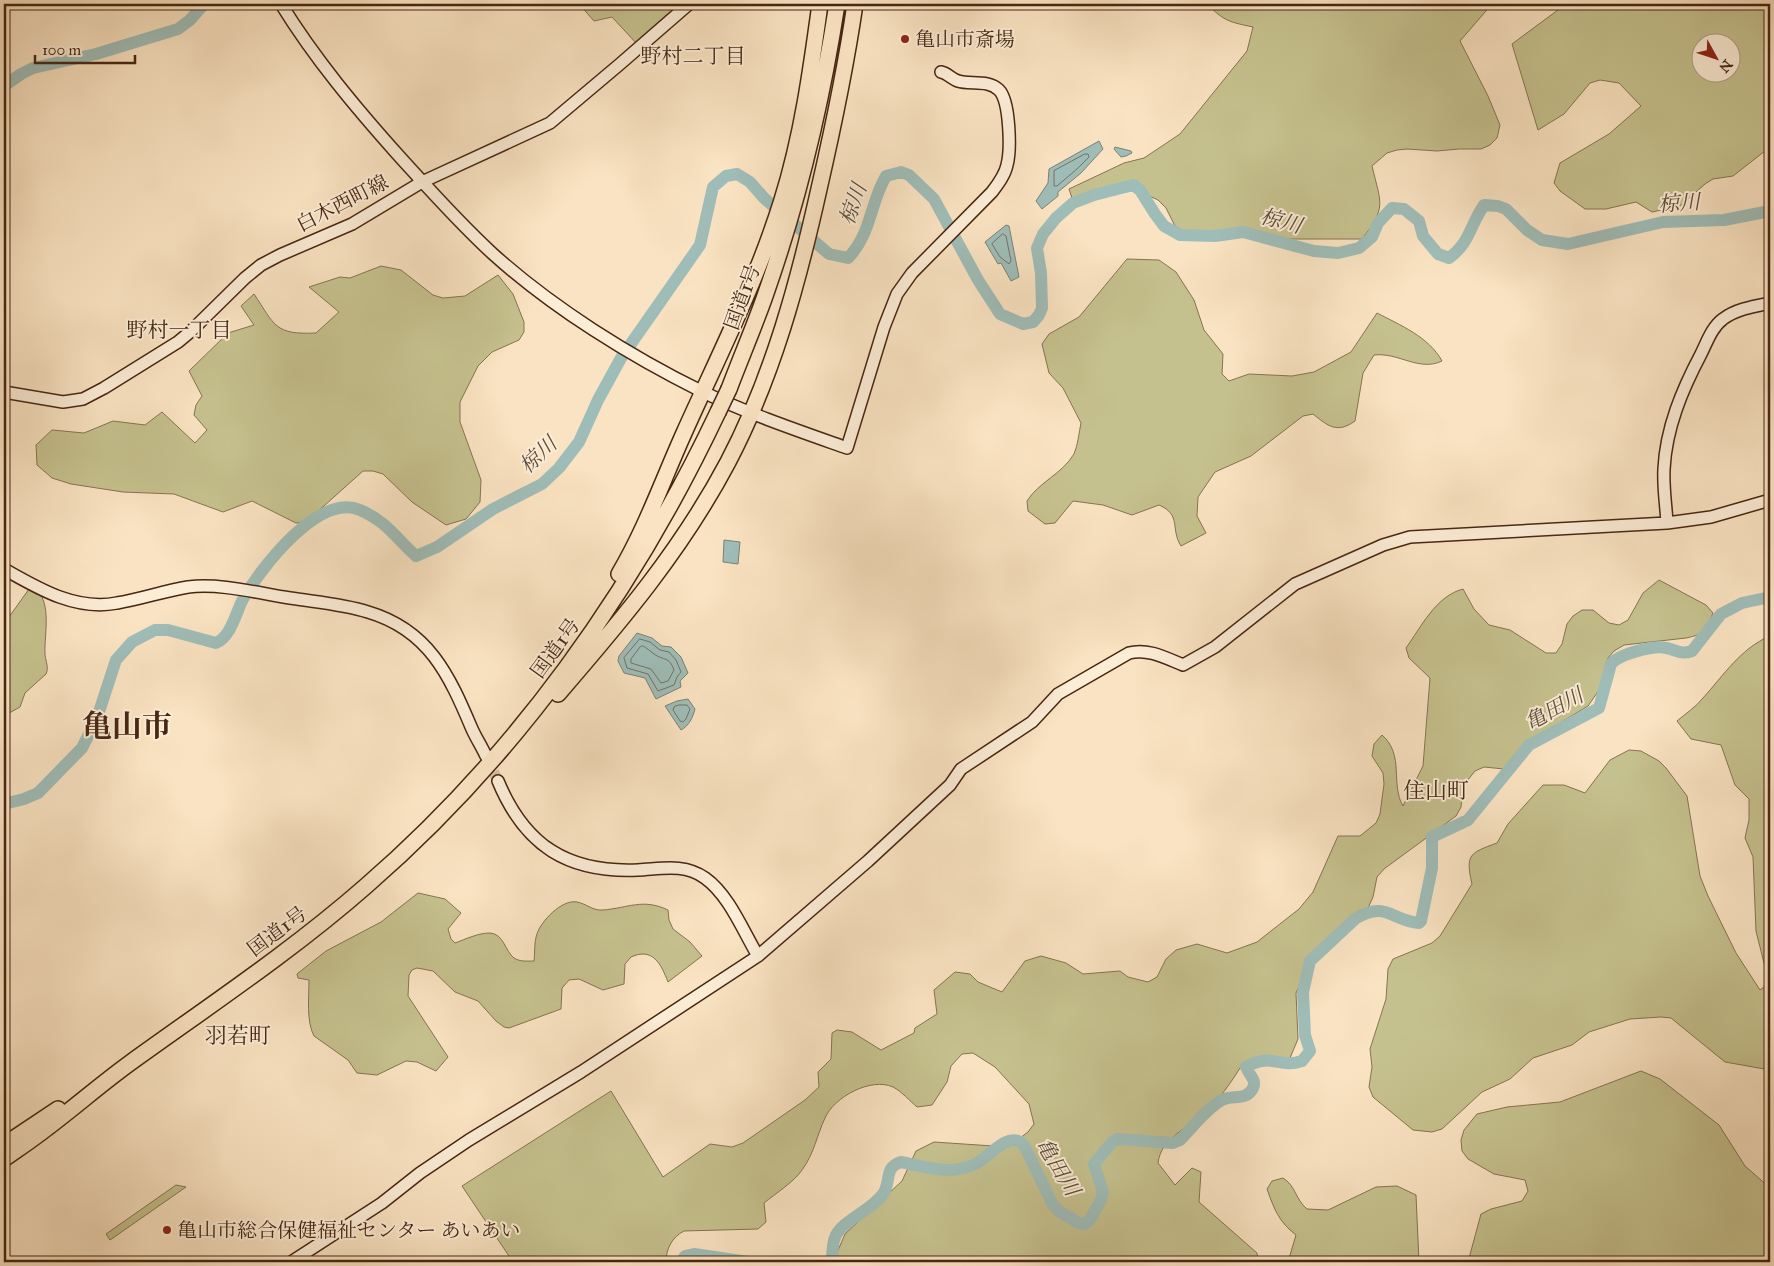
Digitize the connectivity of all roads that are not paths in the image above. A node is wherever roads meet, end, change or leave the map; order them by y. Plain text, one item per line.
1 (281, 4) edge
2 (688, 4) edge
3 (820, 4) edge
4 (831, 4) edge
5 (837, 4) edge
6 (855, 4) edge
7 (941, 72) dead end
8 (816, 111) junction
9 (807, 129) junction
10 (422, 182) junction
11 (1770, 303) edge
12 (4, 392) edge
13 (704, 392) junction
14 (752, 412) junction
15 (1770, 500) edge
16 (1668, 523) junction
17 (4, 569) edge
18 (538, 706) junction
19 (486, 756) tunnel mouth
20 (498, 781) tunnel mouth
21 (472, 783) junction
22 (758, 956) junction
23 (127, 1066) junction
24 (4, 1145) edge
25 (4, 1158) edge
26 (291, 1262) edge

1 - 10 street
2 - 10 street, 白木西町線
3 - 9 highway
4 - 8 highway, 国道1号
5 - 8 highway, 国道1号
6 - 14 highway
7 - 14 street
8 - 9 highway, 国道1号
9 - 13 highway
9 - 18 highway, 国道1号, bridge
10 - 12 street, 白木西町線
10 - 13 street
11 - 16 street
13 - 14 street
13 - 18 highway
14 - 21 highway
15 - 16 street
16 - 22 street
17 - 19 street
18 - 21 highway, 国道1号
20 - 22 street
21 - 23 highway, 国道1号
22 - 26 street
23 - 24 highway, 国道1号
23 - 25 highway, 国道1号

